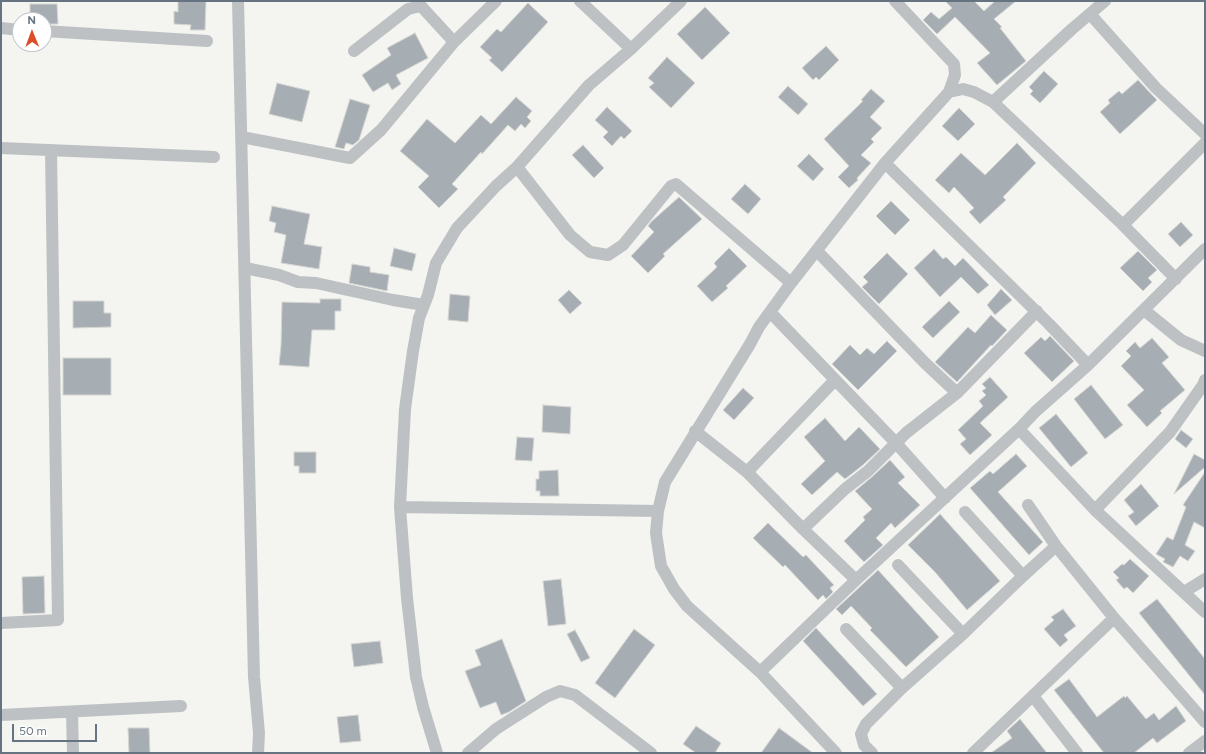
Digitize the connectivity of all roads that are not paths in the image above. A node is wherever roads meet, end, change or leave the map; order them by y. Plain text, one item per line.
1 (238, 1) edge
2 (496, 1) edge
3 (580, 1) edge
4 (682, 1) edge
5 (895, 1) edge
6 (1105, 1) edge
7 (1090, 14) junction
8 (1, 28) edge
9 (12, 29) edge
10 (52, 31) edge
11 (207, 41) dead end
12 (454, 42) junction
13 (632, 50) junction
14 (354, 51) dead end
15 (949, 92) junction
16 (993, 102) junction
17 (1205, 134) edge
18 (242, 137) junction
19 (1205, 143) edge
20 (1, 148) edge
21 (51, 150) junction
22 (214, 157) dead end
23 (885, 163) junction
24 (517, 167) junction
25 (1123, 225) junction
26 (1205, 250) edge
27 (817, 251) junction
28 (245, 268) junction
29 (1176, 279) junction
30 (791, 283) junction
31 (424, 305) junction
32 (1144, 310) junction
33 (1037, 311) junction
34 (770, 312) junction
35 (1205, 351) edge
36 (1088, 365) junction
37 (835, 380) junction
38 (1205, 380) edge
39 (956, 393) junction
40 (1019, 429) junction
41 (695, 431) junction
42 (896, 443) junction
43 (747, 472) junction
44 (944, 498) junction
45 (1028, 505) dead end
46 (400, 507) junction
47 (1095, 510) junction
48 (658, 511) junction
49 (965, 512) dead end
50 (804, 530) junction
51 (1056, 546) junction
52 (898, 565) dead end
53 (1023, 576) junction
54 (1205, 579) edge
55 (856, 580) junction
56 (1184, 592) junction
57 (1205, 612) edge
58 (1114, 618) junction
59 (1, 623) edge
60 (846, 629) dead end
61 (963, 634) junction
62 (760, 672) junction
63 (902, 688) junction
64 (1033, 696) junction
65 (182, 706) dead end
66 (72, 712) junction
67 (1, 715) edge
68 (1205, 722) edge
69 (1205, 741) edge
70 (73, 753) edge
71 (258, 753) edge
72 (437, 753) edge
73 (468, 753) edge
74 (652, 753) edge
75 (836, 753) edge
76 (872, 753) edge
77 (973, 753) edge
78 (1077, 753) edge
79 (1188, 753) edge

1 - 18 street
2 - 12 street
3 - 13 street
4 - 13 street
5 - 15 street
6 - 7 street
7 - 16 street
7 - 17 street
8 - 9 street
10 - 11 street
12 - 14 street
12 - 18 street
13 - 24 street
15 - 16 street
15 - 23 street
16 - 25 street
18 - 28 street
19 - 25 street
20 - 21 street
21 - 22 street
21 - 59 street
23 - 27 street
23 - 33 street
24 - 30 street
24 - 31 street
25 - 29 street
26 - 29 street
27 - 30 street
27 - 39 street
28 - 31 street
28 - 71 street
29 - 32 street
30 - 34 street
31 - 46 street
32 - 35 street
32 - 36 street
33 - 36 street
33 - 39 street
34 - 37 street
34 - 41 street
36 - 40 street
37 - 42 street
37 - 43 street
38 - 47 street
39 - 42 street
40 - 44 street
40 - 47 street
41 - 43 street
41 - 48 street
42 - 44 street
42 - 50 street
43 - 50 street
44 - 55 street
45 - 51 street
46 - 48 street
46 - 72 street
47 - 56 street
48 - 62 street
49 - 53 street
50 - 55 street
51 - 53 street
51 - 58 street
52 - 61 street
53 - 61 street
54 - 56 street
55 - 62 street
56 - 57 street
58 - 64 street
58 - 68 street
60 - 63 street
61 - 63 street
62 - 75 street
63 - 76 street
64 - 77 street
64 - 78 street
65 - 66 street
66 - 67 street
66 - 70 street
69 - 79 street
73 - 74 street

